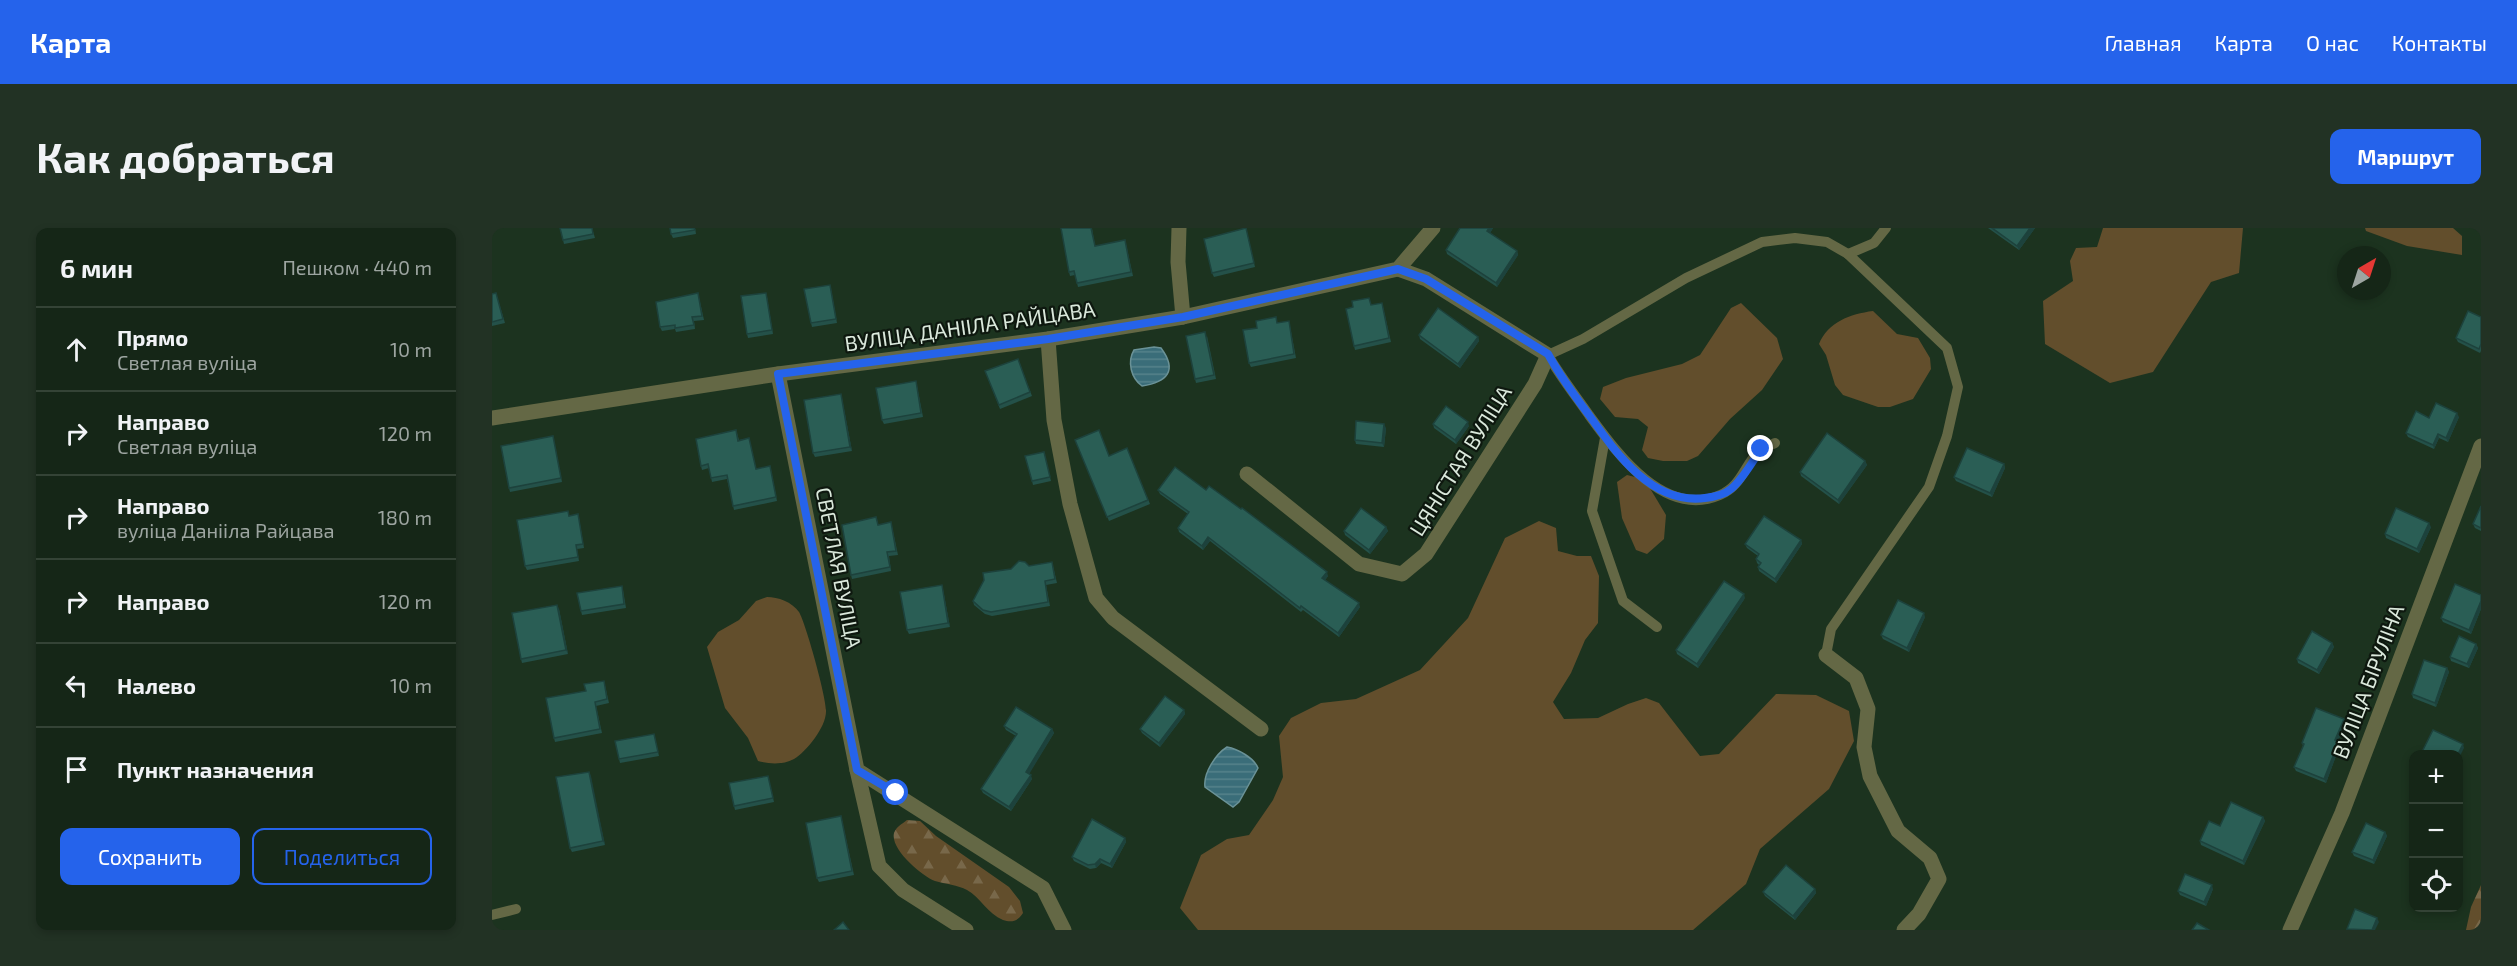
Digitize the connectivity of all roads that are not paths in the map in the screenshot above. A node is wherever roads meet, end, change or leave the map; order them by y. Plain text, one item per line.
1 (1179, 228) edge
2 (1433, 228) edge
3 (1886, 228) edge
4 (1848, 254) junction
5 (1398, 269) junction
6 (1183, 317) junction
7 (1048, 339) junction
8 (1548, 354) junction
9 (778, 374) junction
10 (492, 418) edge
11 (1605, 438) junction
12 (1775, 443) dead end
13 (2481, 446) edge
14 (1247, 474) dead end
15 (1657, 627) dead end
16 (1826, 655) joint
17 (1261, 729) dead end
18 (857, 770) junction
19 (516, 909) dead end
20 (492, 915) edge
21 (966, 930) edge
22 (1064, 930) edge
23 (1904, 930) edge
24 (2290, 930) edge

1 - 6 street
2 - 5 street
3 - 4 lane
4 - 8 lane
4 - 16 lane
5 - 6 street, ВУЛІЦА ДАНІІЛА РАЙЦАВА
5 - 8 street
6 - 7 street, ВУЛІЦА ДАНІІЛА РАЙЦАВА
7 - 9 street, ВУЛІЦА ДАНІІЛА РАЙЦАВА
7 - 17 street
8 - 11 lane
8 - 14 street, ЦЯНІСТАЯ ВУЛІЦА
9 - 10 street, ВУЛІЦА ДАНІІЛА РАЙЦАВА
9 - 18 street, СВЕТЛАЯ ВУЛІЦА
11 - 12 lane
11 - 15 lane
13 - 24 street, ВУЛІЦА БІРУЛІНА
16 - 23 street
18 - 21 street, СВЕТЛАЯ ВУЛІЦА
18 - 22 street
19 - 20 lane

